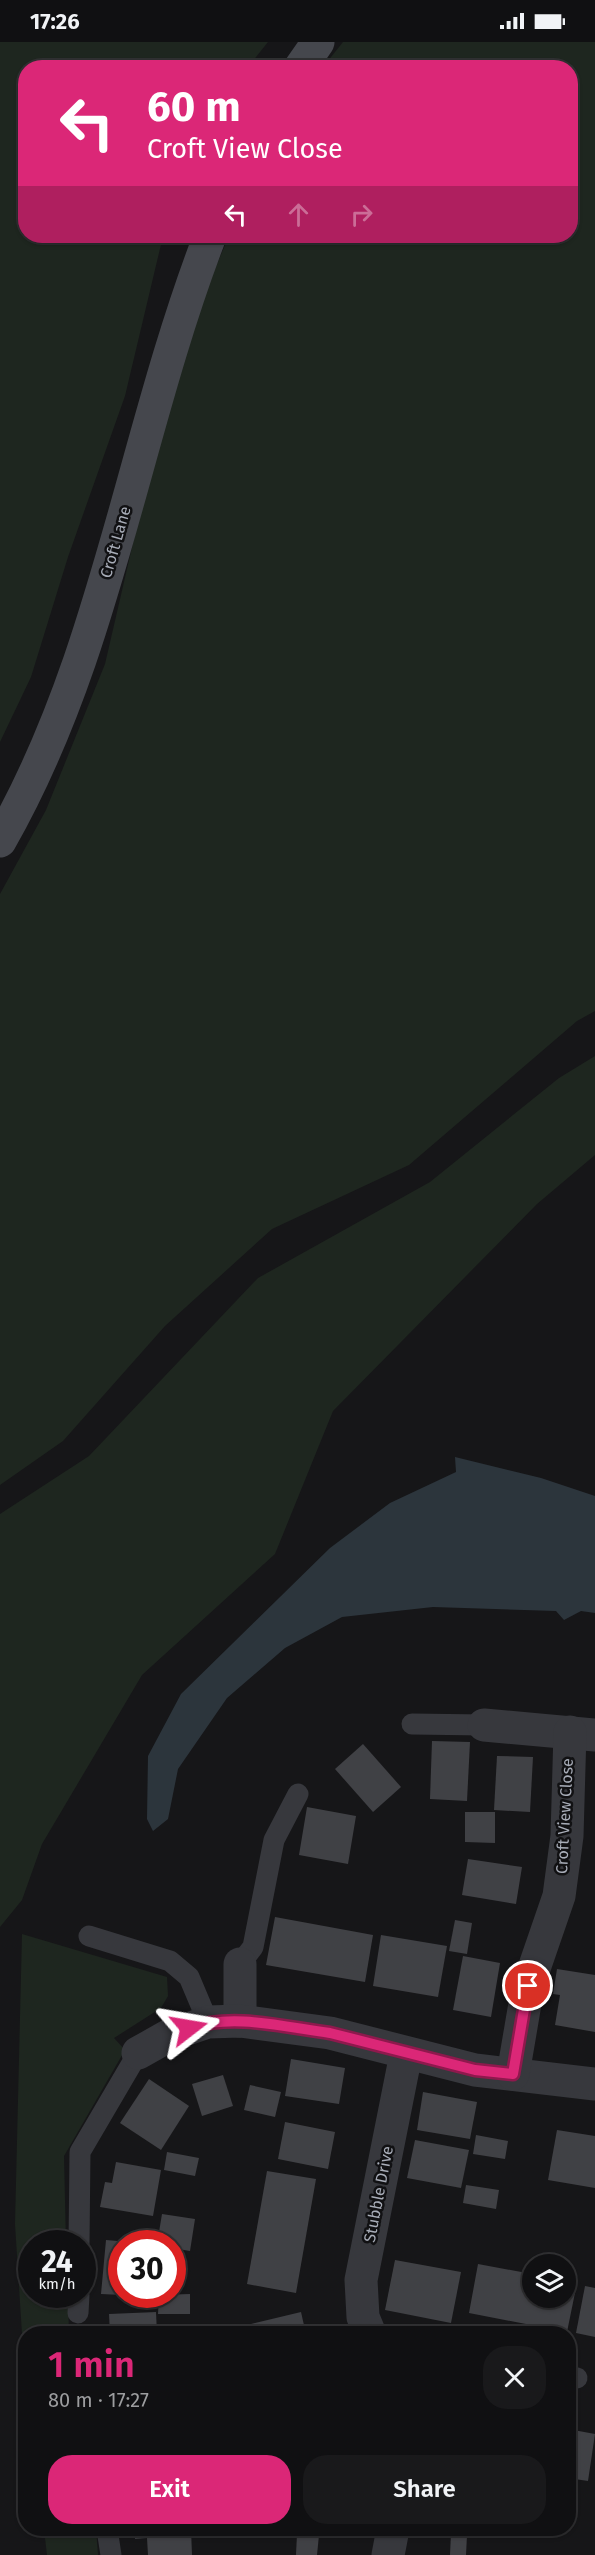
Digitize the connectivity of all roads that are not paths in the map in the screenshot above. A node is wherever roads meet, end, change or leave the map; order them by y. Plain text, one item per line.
1 (318, 42) edge
2 (306, 60) edge
3 (207, 243) edge
4 (0, 841) edge
5 (412, 1724) dead end
6 (484, 1725) joint
7 (582, 1733) edge
8 (298, 1794) dead end
9 (89, 1936) dead end
10 (240, 1964) joint
11 (240, 2020) junction
12 (208, 2022) junction
13 (138, 2053) joint
14 (406, 2054) junction
15 (513, 2074) junction
16 (595, 2084) edge
17 (79, 2230) edge
18 (367, 2326) edge
19 (108, 2536) edge
20 (392, 2536) edge
21 (111, 2555) edge
22 (388, 2555) edge

1 - 2 street
3 - 4 street, Croft Lane
5 - 6 lane
6 - 7 street, Croft View Close
7 - 15 street, Croft View Close
8 - 10 lane
9 - 12 lane
10 - 11 street
11 - 12 street
11 - 14 street
12 - 13 street
13 - 17 lane
14 - 15 street
14 - 18 street, Stubble Drive
15 - 16 street
19 - 21 lane
20 - 22 street

